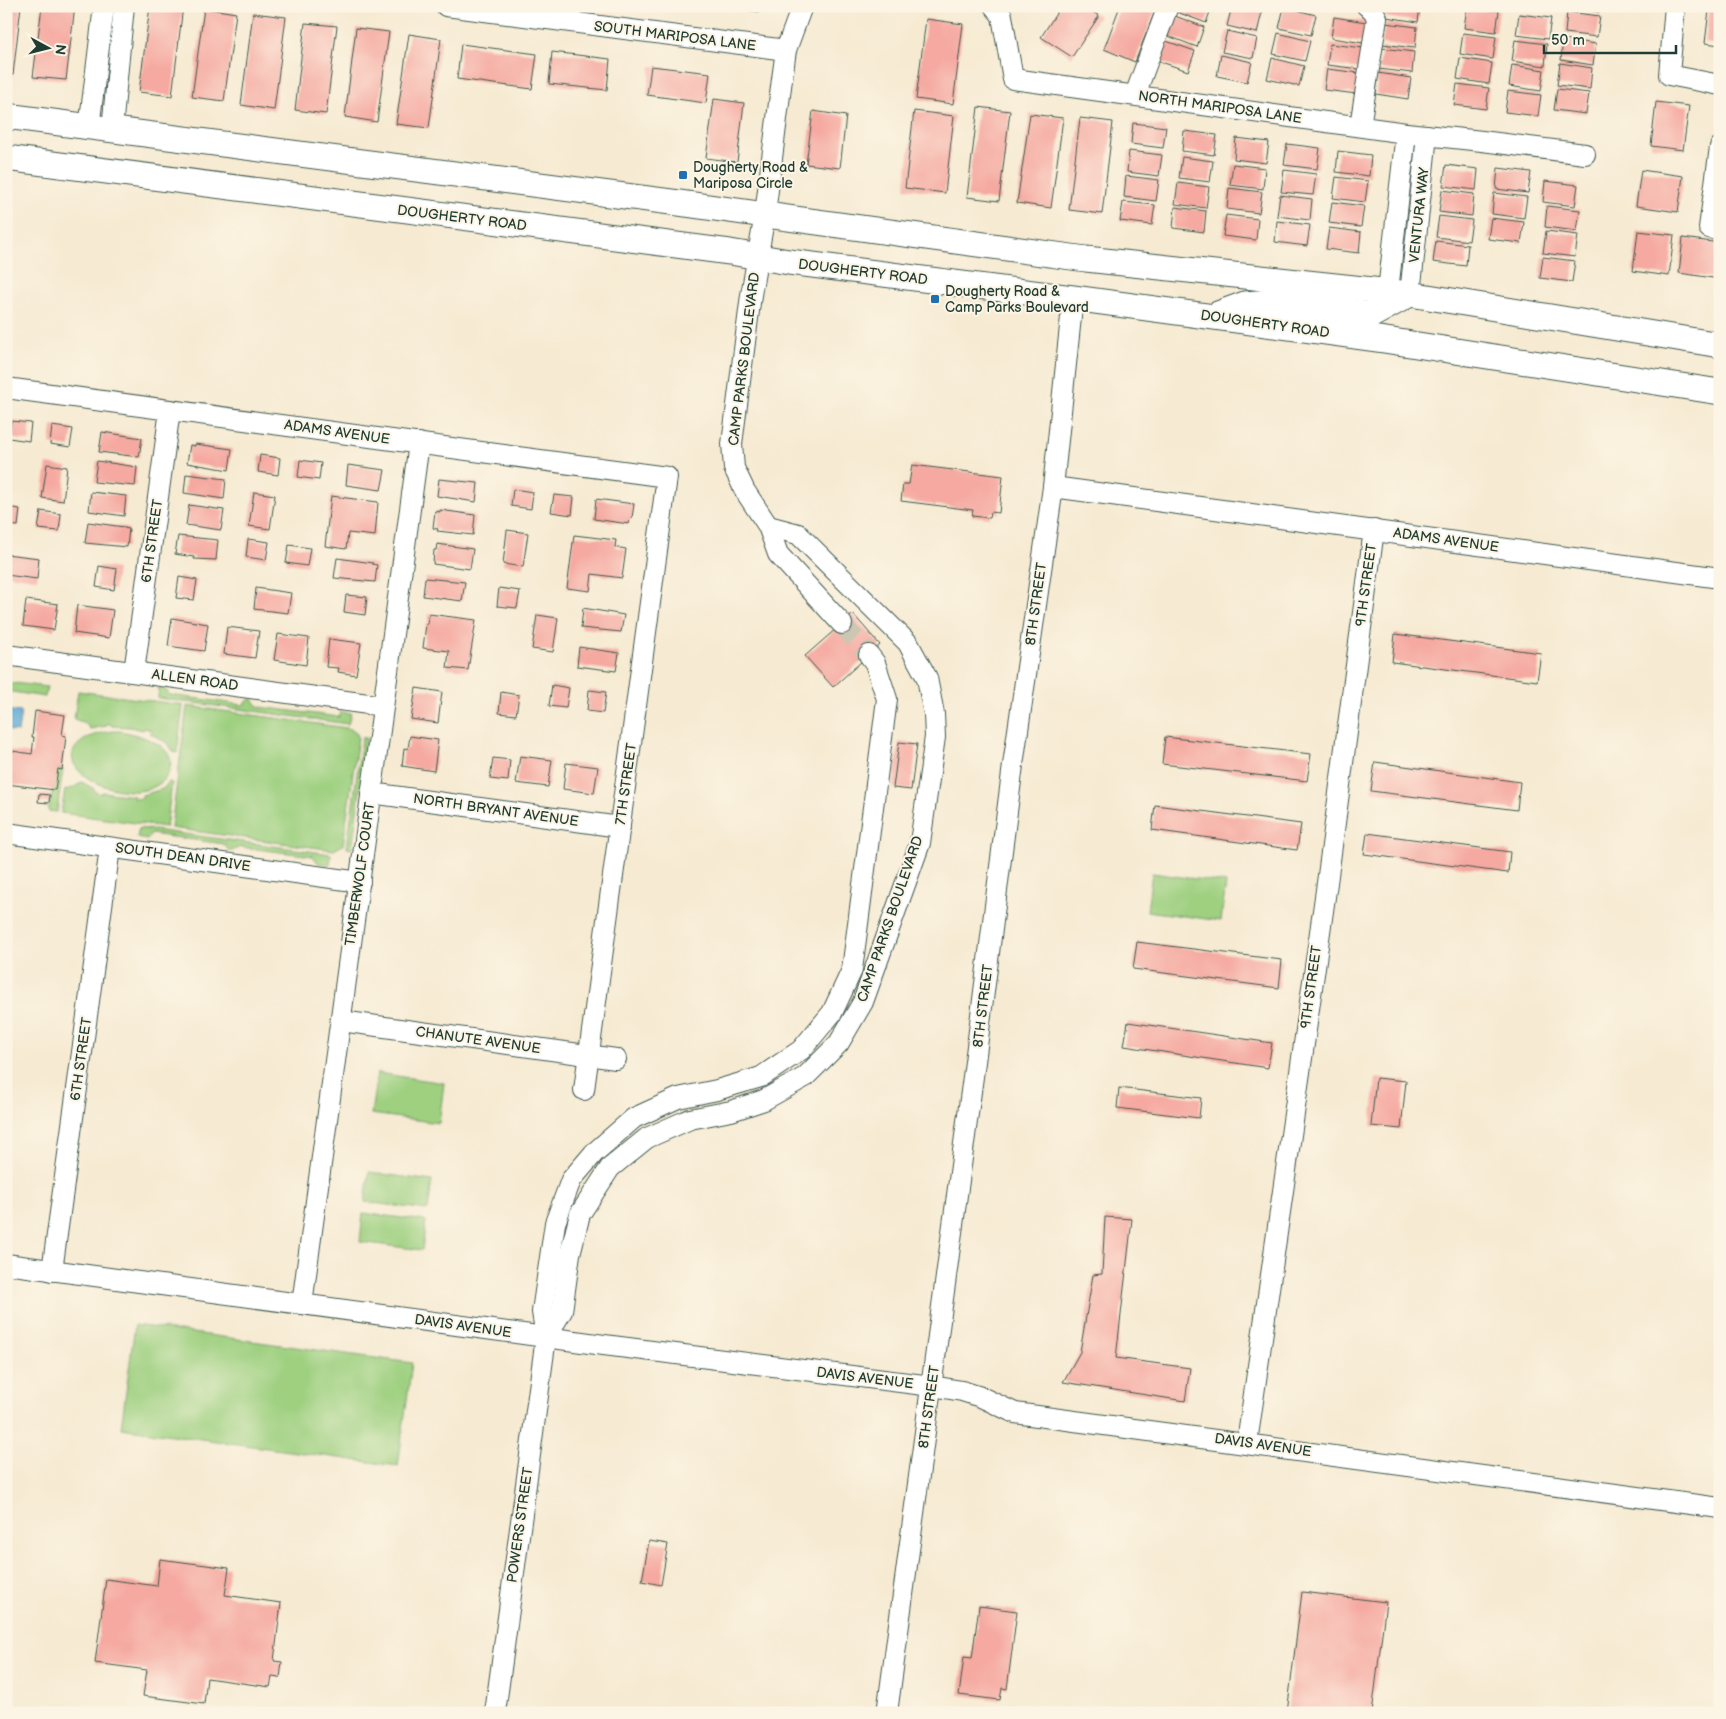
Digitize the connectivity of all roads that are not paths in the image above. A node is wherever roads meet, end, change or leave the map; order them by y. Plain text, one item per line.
1 (104, 6) edge
2 (124, 6) edge
3 (446, 6) edge
4 (803, 6) edge
5 (994, 6) edge
6 (1168, 6) edge
7 (1367, 6) edge
8 (1675, 6) edge
9 (786, 50) junction
10 (1720, 85) edge
11 (1135, 95) junction
12 (6, 116) edge
13 (1360, 126) junction
14 (101, 128) junction
15 (1406, 133) junction
16 (1427, 135) junction
17 (1719, 152) edge
18 (1585, 154) dead end
19 (6, 158) edge
20 (765, 214) junction
21 (1720, 231) edge
22 (757, 256) junction
23 (1399, 293) junction
24 (1073, 298) junction
25 (1212, 316) junction
26 (1720, 345) edge
27 (6, 388) edge
28 (1720, 392) edge
29 (170, 410) junction
30 (419, 444) junction
31 (667, 477) joint
32 (1053, 487) junction
33 (768, 526) junction
34 (1374, 530) junction
35 (1720, 578) edge
36 (842, 624) tunnel mouth
37 (6, 655) edge
38 (869, 655) tunnel mouth
39 (134, 672) junction
40 (383, 706) junction
41 (371, 793) junction
42 (620, 827) junction
43 (6, 833) edge
44 (110, 848) junction
45 (360, 882) junction
46 (341, 1021) junction
47 (589, 1055) junction
48 (616, 1059) dead end
49 (584, 1090) dead end
50 (7, 1268) edge
51 (52, 1271) junction
52 (302, 1304) junction
53 (546, 1337) junction
54 (932, 1386) junction
55 (1248, 1443) junction
56 (1720, 1508) edge
57 (494, 1713) edge
58 (888, 1713) edge

1 - 14 street
2 - 14 street
3 - 9 street, SOUTH MARIPOSA LANE
4 - 9 street, CAMP PARKS BOULEVARD
5 - 11 street, NORTH MARIPOSA LANE
6 - 11 street
7 - 13 street
8 - 10 street
9 - 20 street, CAMP PARKS BOULEVARD
11 - 13 street, NORTH MARIPOSA LANE
12 - 14 main road
13 - 15 street, NORTH MARIPOSA LANE
14 - 20 main road
15 - 16 street, NORTH MARIPOSA LANE
15 - 23 street, VENTURA WAY
16 - 18 street, NORTH MARIPOSA LANE
16 - 23 street, VENTURA WAY
17 - 21 street
19 - 22 main road, DOUGHERTY ROAD
20 - 22 street, CAMP PARKS BOULEVARD
20 - 23 main road
22 - 24 main road, DOUGHERTY ROAD
22 - 33 street, CAMP PARKS BOULEVARD
23 - 25 main road
23 - 26 main road
24 - 25 main road, DOUGHERTY ROAD
24 - 32 street, 8TH STREET
25 - 28 main road, DOUGHERTY ROAD
27 - 29 street, ADAMS AVENUE
29 - 30 street, ADAMS AVENUE
29 - 39 street, 6TH STREET
30 - 31 street, ADAMS AVENUE
30 - 40 street, TIMBERWOLF COURT
31 - 42 street, 7TH STREET
32 - 34 street, ADAMS AVENUE
32 - 54 street, 8TH STREET
33 - 36 street, CAMP PARKS BOULEVARD
33 - 53 street, CAMP PARKS BOULEVARD
34 - 35 street, ADAMS AVENUE
34 - 55 street, 9TH STREET
37 - 39 street, ALLEN ROAD
38 - 53 street, CAMP PARKS BOULEVARD
39 - 40 street, ALLEN ROAD
40 - 41 street, TIMBERWOLF COURT
41 - 42 street, NORTH BRYANT AVENUE
41 - 45 street, TIMBERWOLF COURT
42 - 47 street, 7TH STREET
43 - 44 street, SOUTH DEAN DRIVE
44 - 45 street, SOUTH DEAN DRIVE
44 - 51 street, 6TH STREET
45 - 46 street, TIMBERWOLF COURT
46 - 47 street, CHANUTE AVENUE
46 - 52 street, TIMBERWOLF COURT
47 - 48 street, CHANUTE AVENUE
47 - 49 street, 7TH STREET
50 - 51 street, DAVIS AVENUE
51 - 52 street, DAVIS AVENUE
52 - 53 street, DAVIS AVENUE
53 - 54 street, DAVIS AVENUE
53 - 57 street, POWERS STREET
54 - 55 street, DAVIS AVENUE
54 - 58 street, 8TH STREET
55 - 56 street, DAVIS AVENUE

